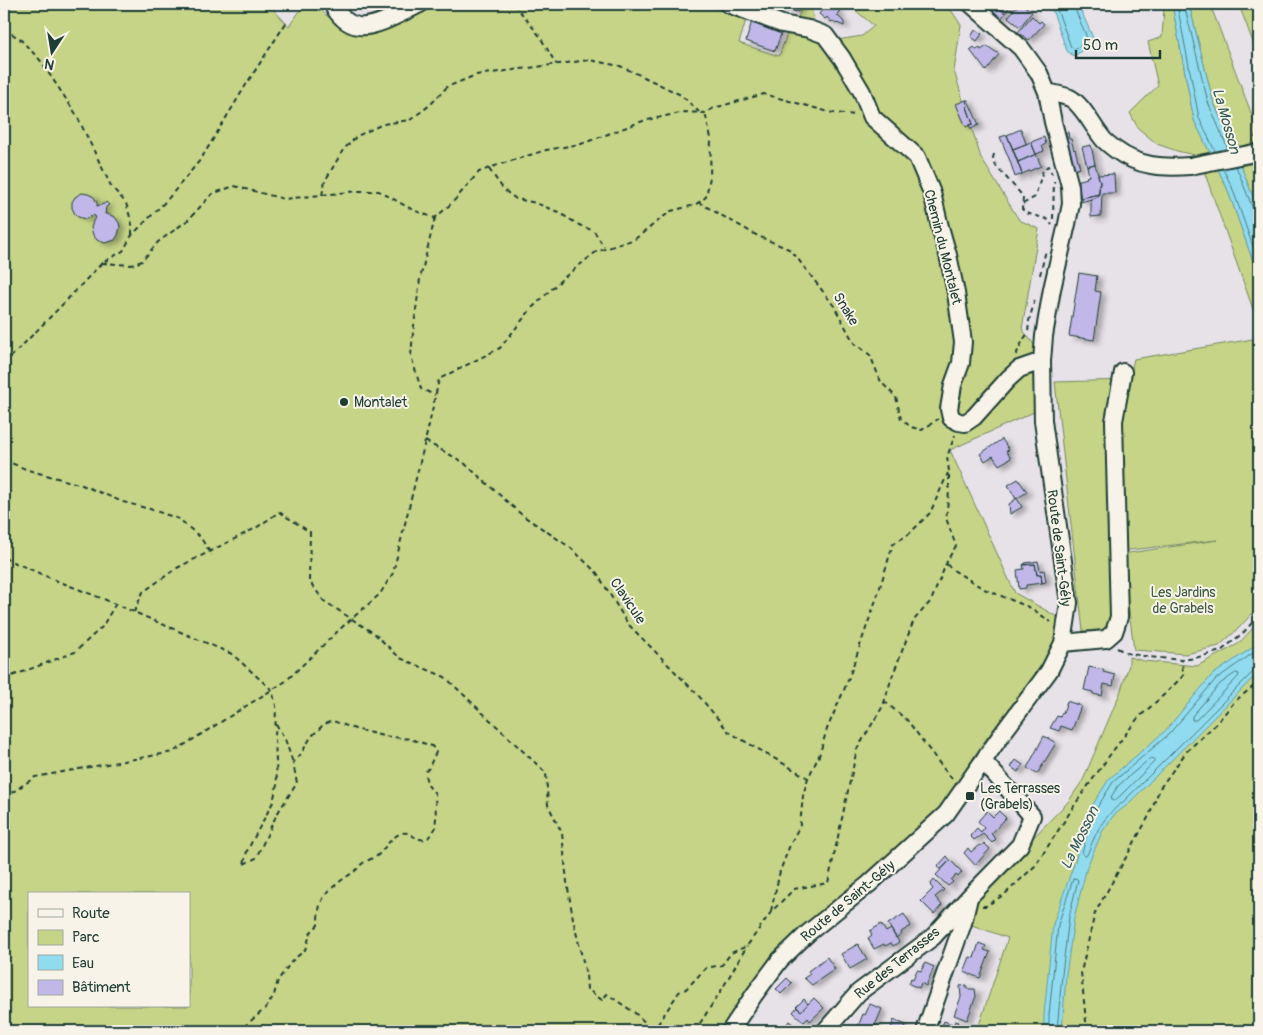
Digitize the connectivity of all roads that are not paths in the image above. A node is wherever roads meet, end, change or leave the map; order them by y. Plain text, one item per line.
1 (332, 4) edge
2 (420, 4) edge
3 (728, 4) edge
4 (971, 4) edge
5 (1047, 92) junction
6 (1259, 152) edge
7 (1042, 361) junction
8 (1123, 372) dead end
9 (1063, 643) junction
10 (983, 761) junction
11 (969, 900) junction
12 (730, 1031) edge
13 (825, 1031) edge
14 (926, 1031) edge

1 - 2 street
3 - 7 street, Chemin du Montalet
4 - 5 street, Route de Saint-Gély
5 - 6 street, bridge
5 - 7 street, Route de Saint-Gély
7 - 9 street, Route de Saint-Gély
8 - 9 street
9 - 10 street, Route de Saint-Gély
10 - 11 street, Rue des Terrasses
10 - 12 street, Route de Saint-Gély
11 - 13 street, Rue des Terrasses
11 - 14 street, Rue des Terrasses

